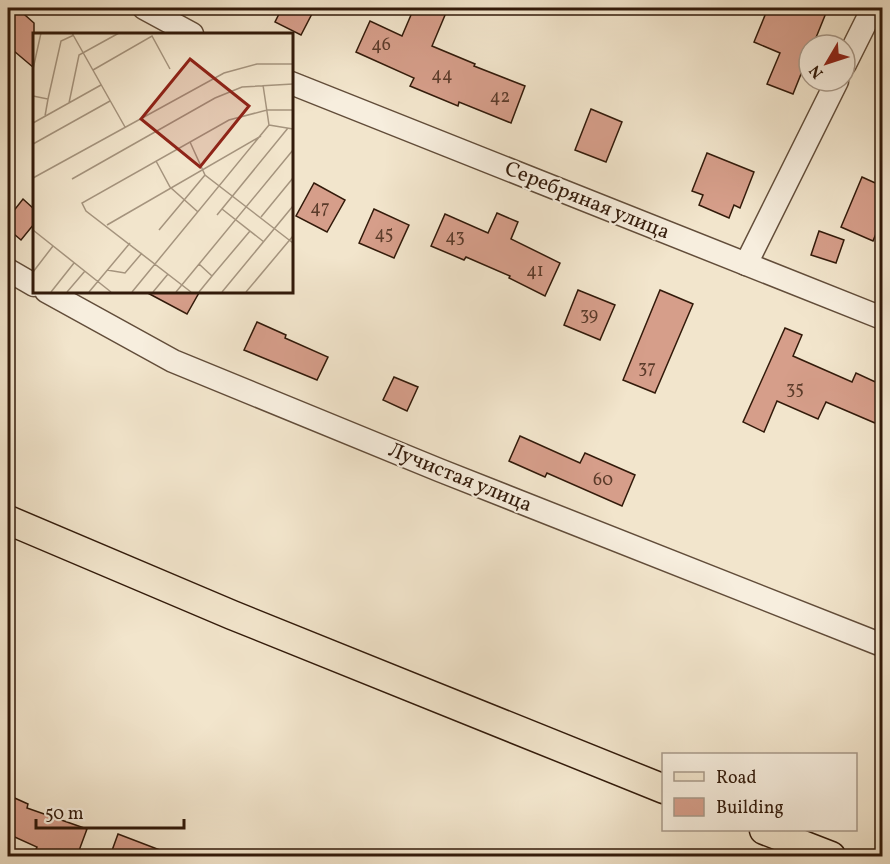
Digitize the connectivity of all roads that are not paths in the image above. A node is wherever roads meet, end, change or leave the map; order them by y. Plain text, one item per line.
1 (144, 8) edge
2 (873, 8) edge
3 (190, 33) edge
4 (857, 40) edge
5 (292, 83) edge
6 (831, 93) edge
7 (746, 264) junction
8 (8, 270) edge
9 (33, 284) edge
10 (48, 292) edge
11 (882, 318) edge
12 (8, 520) edge
13 (882, 645) edge
14 (662, 789) edge
15 (767, 831) edge
16 (831, 856) edge

1 - 3 street
2 - 4 street
5 - 7 street, Серебряная улица
6 - 7 street
7 - 11 street, Серебряная улица
8 - 9 street
10 - 13 street, Лучистая улица
12 - 14 main road
15 - 16 main road

